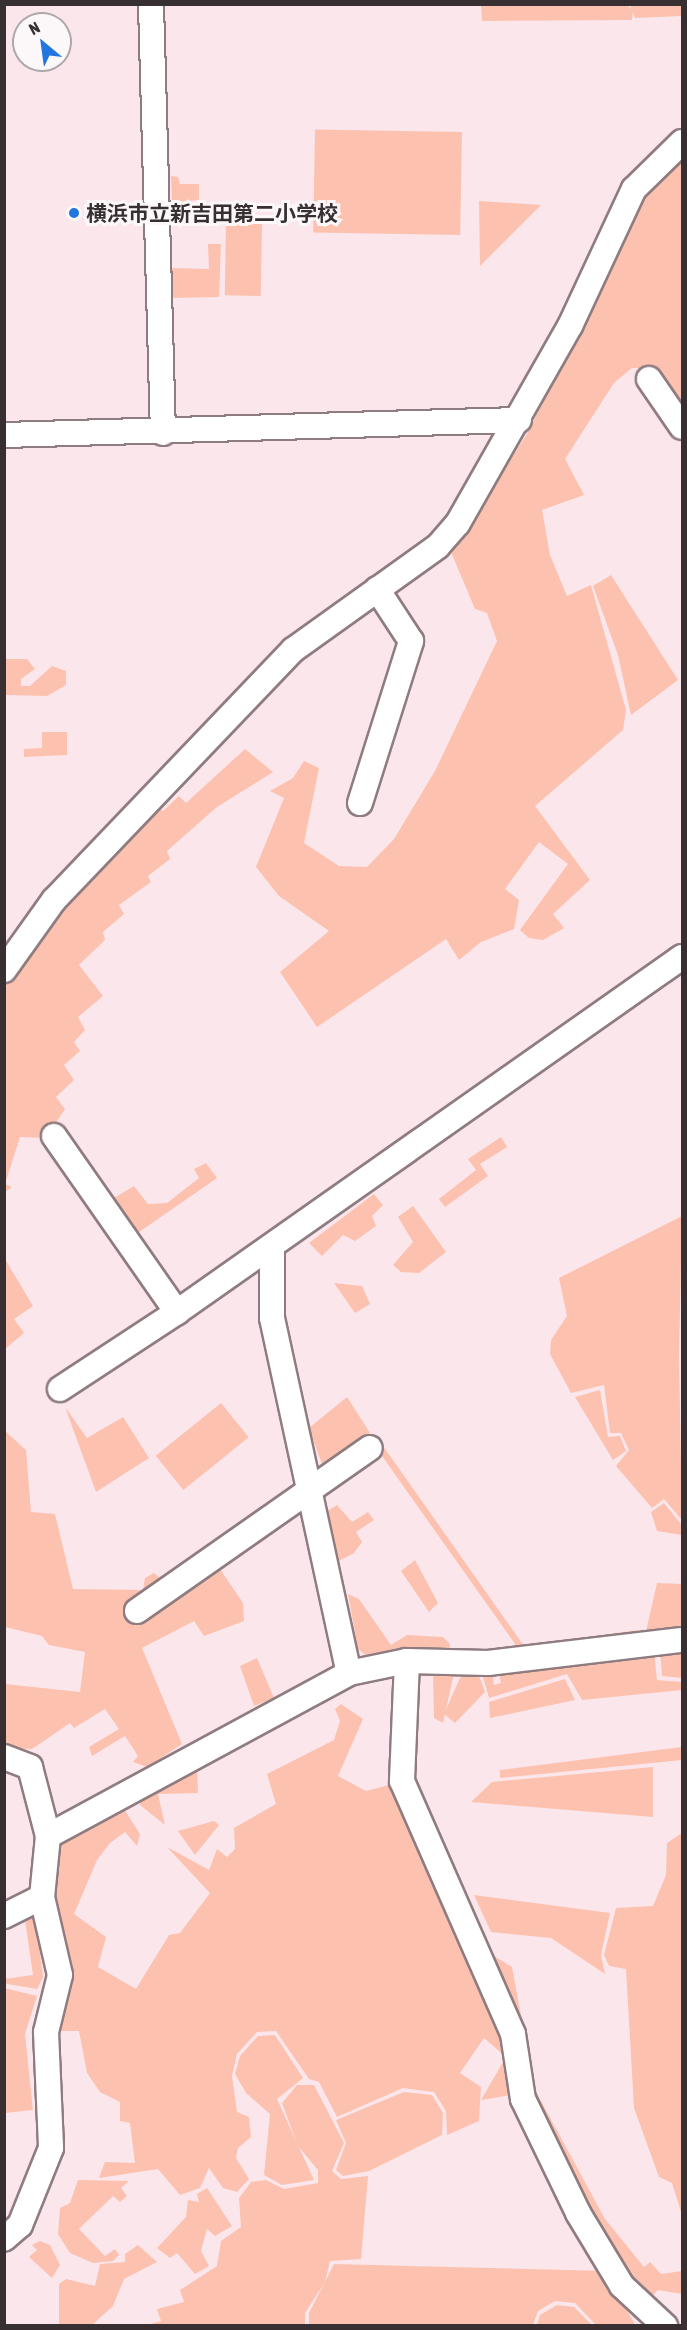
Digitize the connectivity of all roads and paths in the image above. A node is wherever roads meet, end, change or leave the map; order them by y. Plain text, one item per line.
1 (151, 4) edge
2 (682, 142) edge
3 (649, 379) dead end
4 (519, 420) junction
5 (682, 427) edge
6 (163, 434) junction
7 (4, 435) edge
8 (377, 589) junction
9 (360, 803) dead end
10 (682, 957) edge
11 (4, 970) edge
12 (54, 1136) dead end
13 (272, 1246) junction
14 (177, 1312) junction
15 (60, 1389) dead end
16 (370, 1448) dead end
17 (309, 1491) junction
18 (137, 1611) dead end
19 (682, 1640) edge
20 (407, 1661) junction
21 (349, 1674) junction
22 (4, 1757) edge
23 (48, 1836) junction
24 (42, 1897) junction
25 (4, 1916) edge
26 (4, 2239) edge
27 (665, 2325) edge

1 - 6 street
2 - 4 street
3 - 5 street
4 - 6 street
4 - 8 street
6 - 7 street
8 - 9 street
8 - 11 street
10 - 13 street
12 - 14 street
13 - 14 street
13 - 17 street
14 - 15 street
16 - 17 street
17 - 18 street
17 - 21 street
19 - 20 street
20 - 21 street
20 - 27 street
21 - 23 street
22 - 23 street
23 - 24 street
24 - 25 street
24 - 26 street

